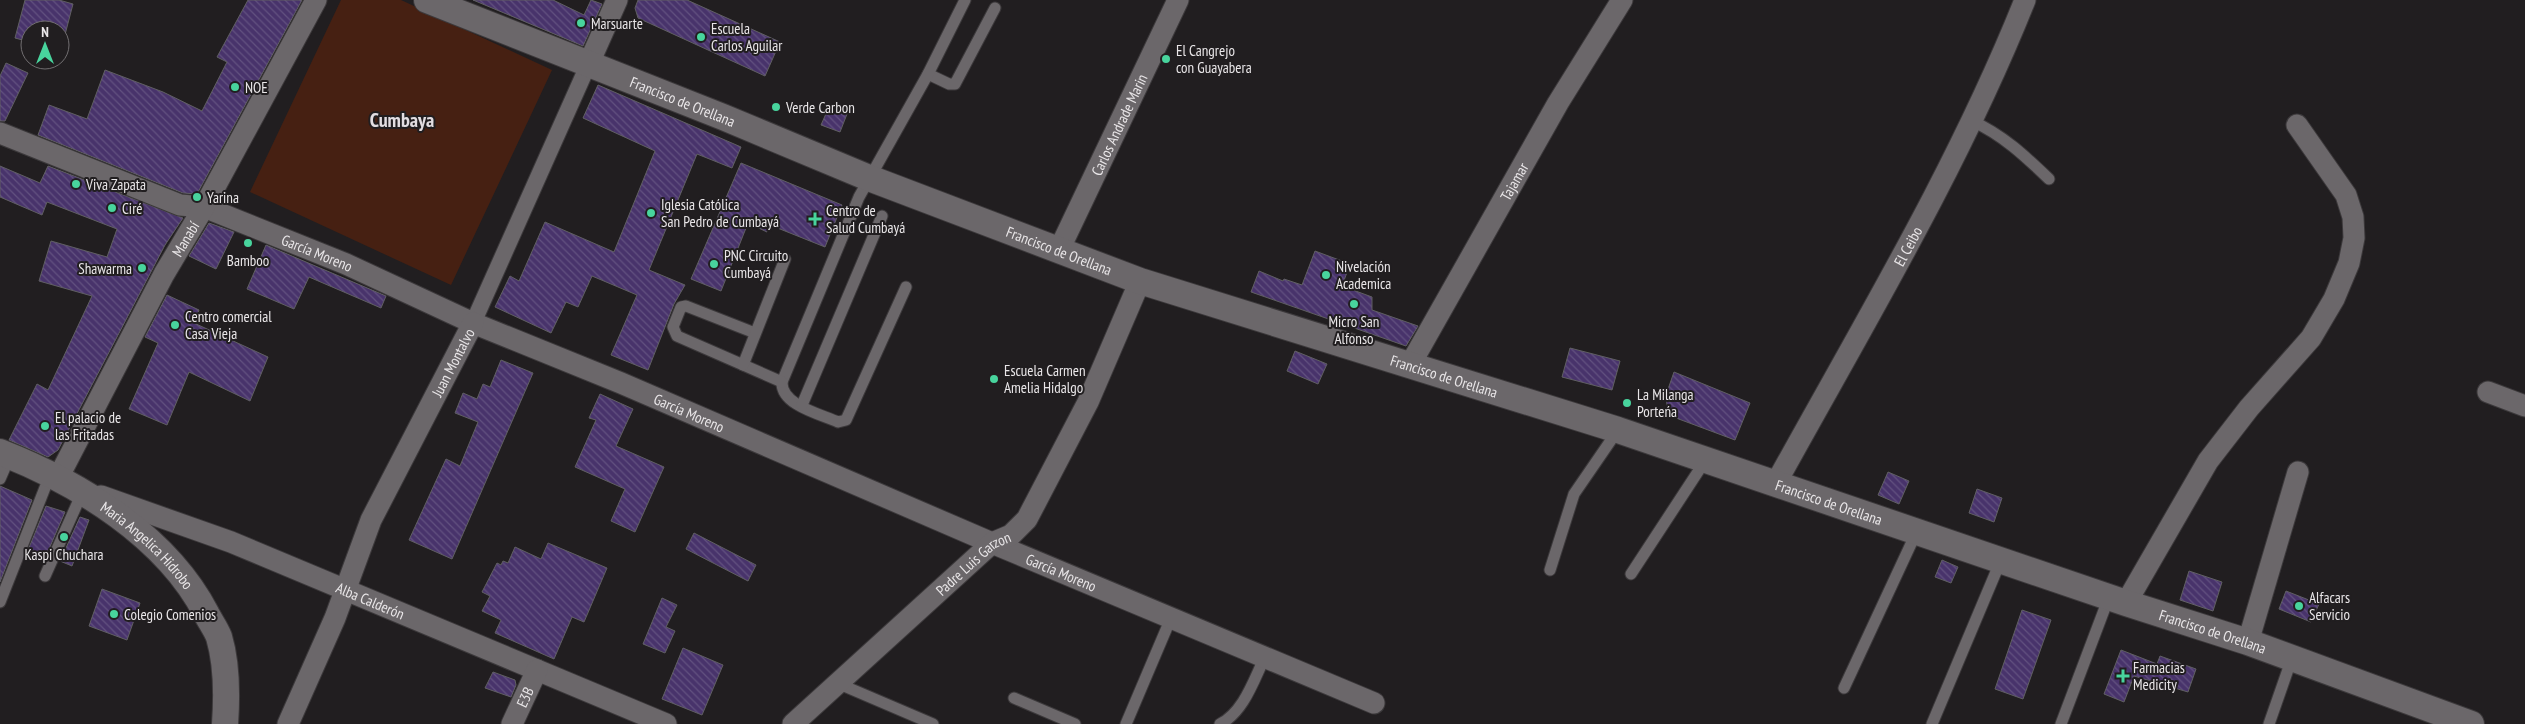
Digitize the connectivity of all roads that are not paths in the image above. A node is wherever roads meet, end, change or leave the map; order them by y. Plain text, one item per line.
1 (316, 0) edge
2 (427, 0) edge
3 (617, 0) edge
4 (965, 0) edge
5 (1178, 0) edge
6 (1622, 0) edge
7 (2025, 0) edge
8 (995, 8) dead end
9 (589, 63) junction
10 (928, 74) junction
11 (1972, 121) junction
12 (2297, 124) dead end
13 (0, 133) edge
14 (869, 178) junction
15 (2050, 179) dead end
16 (204, 207) junction
17 (882, 216) dead end
18 (1059, 250) junction
19 (785, 259) dead end
20 (1140, 281) junction
21 (906, 287) dead end
22 (473, 323) junction
23 (755, 333) junction
24 (743, 365) junction
25 (1410, 365) junction
26 (782, 382) junction
27 (2488, 392) dead end
28 (802, 406) junction
29 (2525, 406) edge
30 (1618, 430) junction
31 (5, 454) edge
32 (1705, 461) junction
33 (2298, 472) dead end
34 (0, 480) edge
35 (65, 483) junction
36 (1776, 483) junction
37 (1917, 531) junction
38 (992, 543) junction
39 (2001, 560) junction
40 (1550, 570) dead end
41 (1631, 574) dead end
42 (45, 576) dead end
43 (347, 589) junction
44 (2118, 600) junction
45 (0, 602) edge
46 (1171, 618) junction
47 (2248, 642) junction
48 (1265, 657) junction
49 (2292, 658) junction
50 (537, 670) junction
51 (837, 683) junction
52 (1844, 688) dead end
53 (1014, 698) dead end
54 (1374, 703) dead end
55 (225, 724) edge
56 (288, 724) edge
57 (512, 724) edge
58 (666, 724) edge
59 (793, 724) edge
60 (933, 724) edge
61 (1075, 724) edge
62 (1126, 724) edge
63 (1220, 724) edge
64 (1932, 724) edge
65 (2061, 724) edge
66 (2269, 724) edge
67 (2471, 724) edge

1 - 16 street, Manabí
2 - 9 street, Francisco de Orellana
3 - 9 street, Juan Montalvo
4 - 10 lane
5 - 18 street, Carlos Andrade Marin
6 - 25 street, Tajamar
7 - 11 street, El Ceibo
8 - 10 lane
9 - 14 street, Francisco de Orellana
9 - 22 street, Juan Montalvo
10 - 14 lane
11 - 15 lane
11 - 36 street, El Ceibo
12 - 44 street
13 - 16 street, García Moreno
14 - 18 street, Francisco de Orellana
14 - 26 lane
16 - 22 street, García Moreno
16 - 35 street, Manabí
17 - 28 lane
18 - 20 street, Francisco de Orellana
19 - 23 lane
20 - 25 street, Francisco de Orellana
20 - 38 street, Padre Luis Garzon
21 - 28 lane
22 - 38 street, García Moreno
22 - 43 street, Juan Montalvo
23 - 24 lane
23 - 24 lane
24 - 26 lane
25 - 30 street, Francisco de Orellana
26 - 28 lane
27 - 29 street
30 - 32 street, Francisco de Orellana
30 - 40 lane
31 - 34 lane
31 - 35 street, Maria Angelica Hidrobo
32 - 36 street, Francisco de Orellana
32 - 41 lane
33 - 47 street
35 - 42 lane
35 - 43 street, Alba Calderón
35 - 45 lane
35 - 55 street, Maria Angelica Hidrobo
36 - 37 street, Francisco de Orellana
37 - 39 street, Francisco de Orellana
37 - 52 lane
38 - 46 street, García Moreno
38 - 51 street, Padre Luis Garzon
39 - 44 street, Francisco de Orellana
39 - 64 lane
43 - 50 street, Alba Calderón
43 - 56 street, Juan Montalvo
44 - 47 street, Francisco de Orellana
44 - 65 lane
46 - 48 street, García Moreno
46 - 62 lane
47 - 49 street, Francisco de Orellana
48 - 54 street, García Moreno
48 - 63 lane
49 - 66 lane
49 - 67 street, Francisco de Orellana
50 - 57 street, E3B
50 - 58 street, Alba Calderón
51 - 59 street, Padre Luis Garzon
51 - 60 lane
53 - 61 lane

